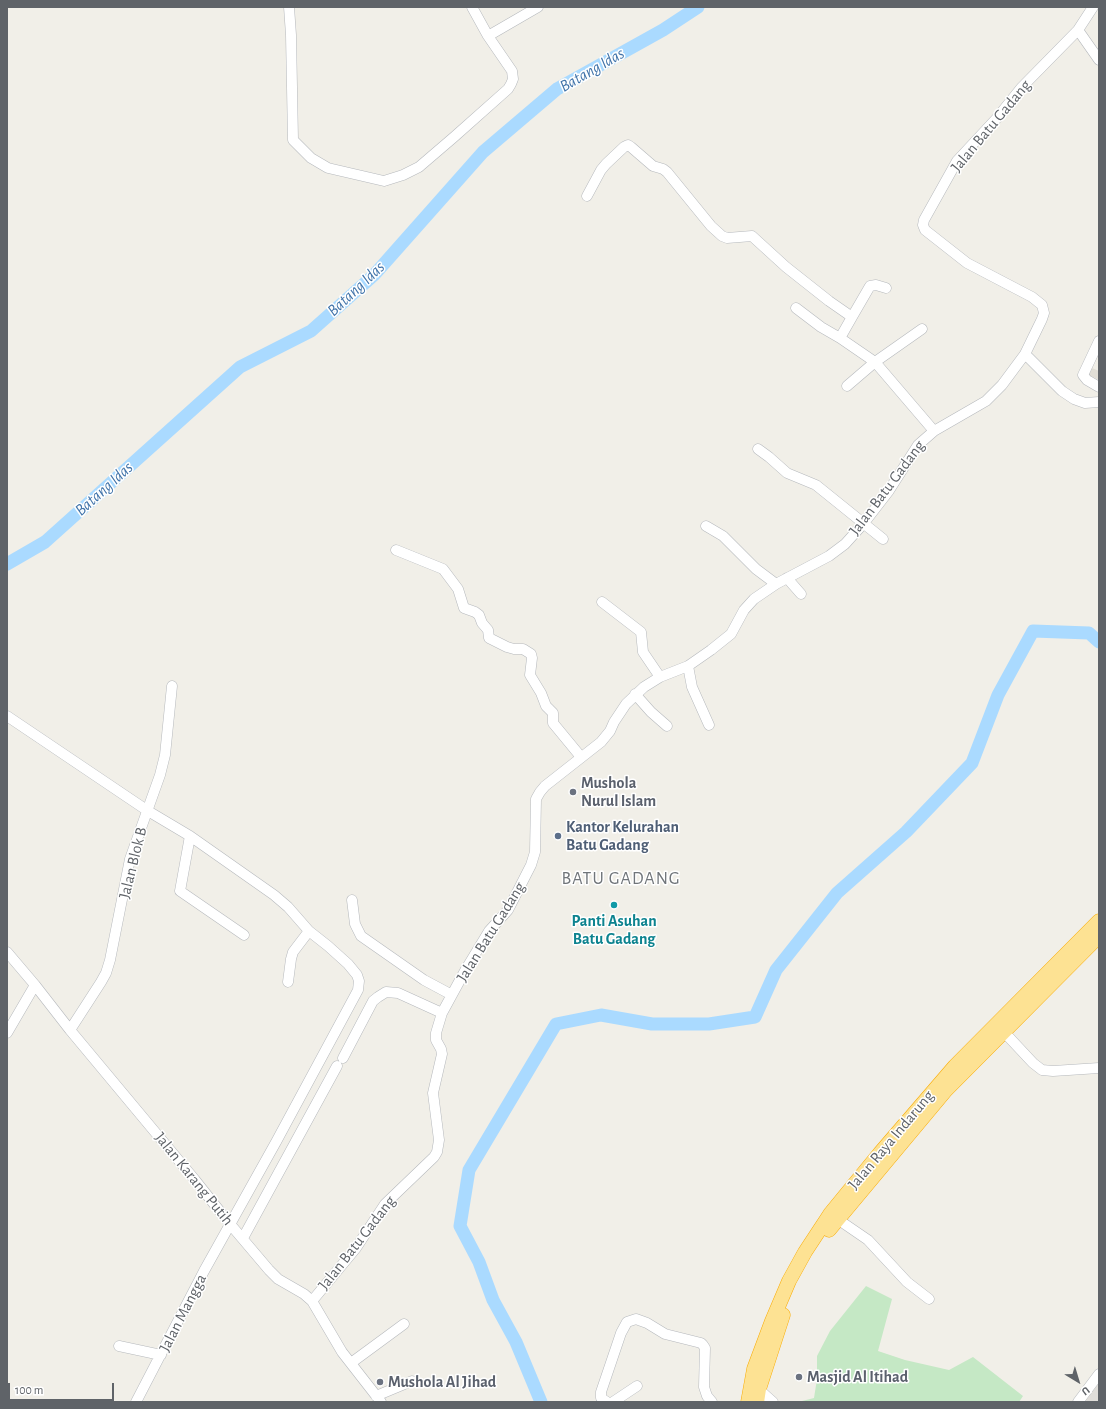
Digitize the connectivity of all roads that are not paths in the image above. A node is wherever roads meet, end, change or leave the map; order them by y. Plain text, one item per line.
1 (289, 7) edge
2 (472, 7) edge
3 (538, 7) edge
4 (1095, 9) edge
5 (1078, 30) junction
6 (488, 36) junction
7 (1099, 60) edge
8 (587, 196) dead end
9 (886, 288) dead end
10 (796, 308) dead end
11 (852, 317) junction
12 (922, 329) dead end
13 (840, 338) junction
14 (1099, 341) edge
15 (1025, 354) junction
16 (874, 362) junction
17 (847, 386) dead end
18 (1099, 387) edge
19 (1099, 402) edge
20 (934, 431) junction
21 (758, 449) dead end
22 (864, 523) junction
23 (706, 526) dead end
24 (883, 539) dead end
25 (396, 550) dead end
26 (787, 578) junction
27 (776, 584) junction
28 (801, 594) dead end
29 (602, 602) dead end
30 (688, 666) junction
31 (660, 677) junction
32 (172, 686) dead end
33 (635, 694) junction
34 (7, 716) edge
35 (709, 725) dead end
36 (667, 726) dead end
37 (581, 757) junction
38 (148, 810) junction
39 (190, 836) junction
40 (352, 900) dead end
41 (1099, 921) edge
42 (309, 931) junction
43 (244, 935) dead end
44 (1099, 936) edge
45 (1082, 945) junction
46 (7, 952) edge
47 (288, 982) dead end
48 (35, 985) junction
49 (452, 995) junction
50 (442, 1013) junction
51 (70, 1030) junction
52 (1004, 1032) junction
53 (7, 1033) edge
54 (1099, 1068) edge
55 (834, 1217) junction
56 (230, 1224) junction
57 (243, 1238) junction
58 (930, 1299) dead end
59 (312, 1301) junction
60 (404, 1324) dead end
61 (119, 1346) dead end
62 (161, 1355) junction
63 (351, 1363) junction
64 (1099, 1374) edge
65 (412, 1381) dead end
66 (637, 1386) dead end
67 (756, 1391) edge
68 (379, 1399) edge
69 (136, 1402) edge
70 (607, 1402) edge
71 (613, 1402) edge
72 (712, 1402) edge
73 (748, 1402) edge
74 (773, 1402) edge
75 (1078, 1402) edge

1 - 6 street
2 - 6 street
3 - 6 street
4 - 5 street, Jalan Batu Gadang
5 - 7 street
5 - 15 street, Jalan Batu Gadang
8 - 11 street
9 - 11 street
10 - 13 street
11 - 13 street
12 - 16 street
13 - 16 street
14 - 18 street
15 - 19 street
15 - 20 street, Jalan Batu Gadang
16 - 17 street
16 - 20 street
20 - 22 street, Jalan Batu Gadang
21 - 22 street
22 - 24 street
22 - 26 street, Jalan Batu Gadang
23 - 27 street
25 - 37 street
26 - 27 street, Jalan Batu Gadang
26 - 28 street
27 - 30 street, Jalan Batu Gadang
29 - 31 street
30 - 31 street, Jalan Batu Gadang
30 - 35 street
31 - 33 street, Jalan Batu Gadang
32 - 38 street, Jalan Blok B
33 - 36 street
33 - 37 street, Jalan Batu Gadang
34 - 38 street
37 - 49 street, Jalan Batu Gadang
38 - 39 street
38 - 51 street, Jalan Blok B
39 - 42 street
39 - 43 street
40 - 49 street
41 - 45 highway, Jalan Raya Indarung
42 - 47 street
42 - 56 street, Jalan Mangga
44 - 45 highway, Jalan Raya Indarung
45 - 52 highway, Jalan Raya Indarung
45 - 55 highway, Jalan Raya Indarung
46 - 48 street, Jalan Karang Putih
48 - 51 street, Jalan Karang Putih
48 - 53 street
49 - 50 street, Jalan Batu Gadang
50 - 57 street
50 - 59 street, Jalan Batu Gadang
51 - 56 street, Jalan Karang Putih
52 - 54 street
52 - 55 highway, Jalan Raya Indarung
55 - 58 street
55 - 67 highway, Jalan Raya Indarung
56 - 57 street, Jalan Karang Putih
56 - 62 street, Jalan Mangga
57 - 59 street, Jalan Karang Putih
59 - 63 street, Jalan Karang Putih
60 - 63 street
61 - 62 street
62 - 69 street, Jalan Mangga
63 - 68 street, Jalan Karang Putih
64 - 75 street
65 - 68 street
66 - 71 street
67 - 73 highway, Jalan Raya Indarung
67 - 74 street
70 - 72 street

